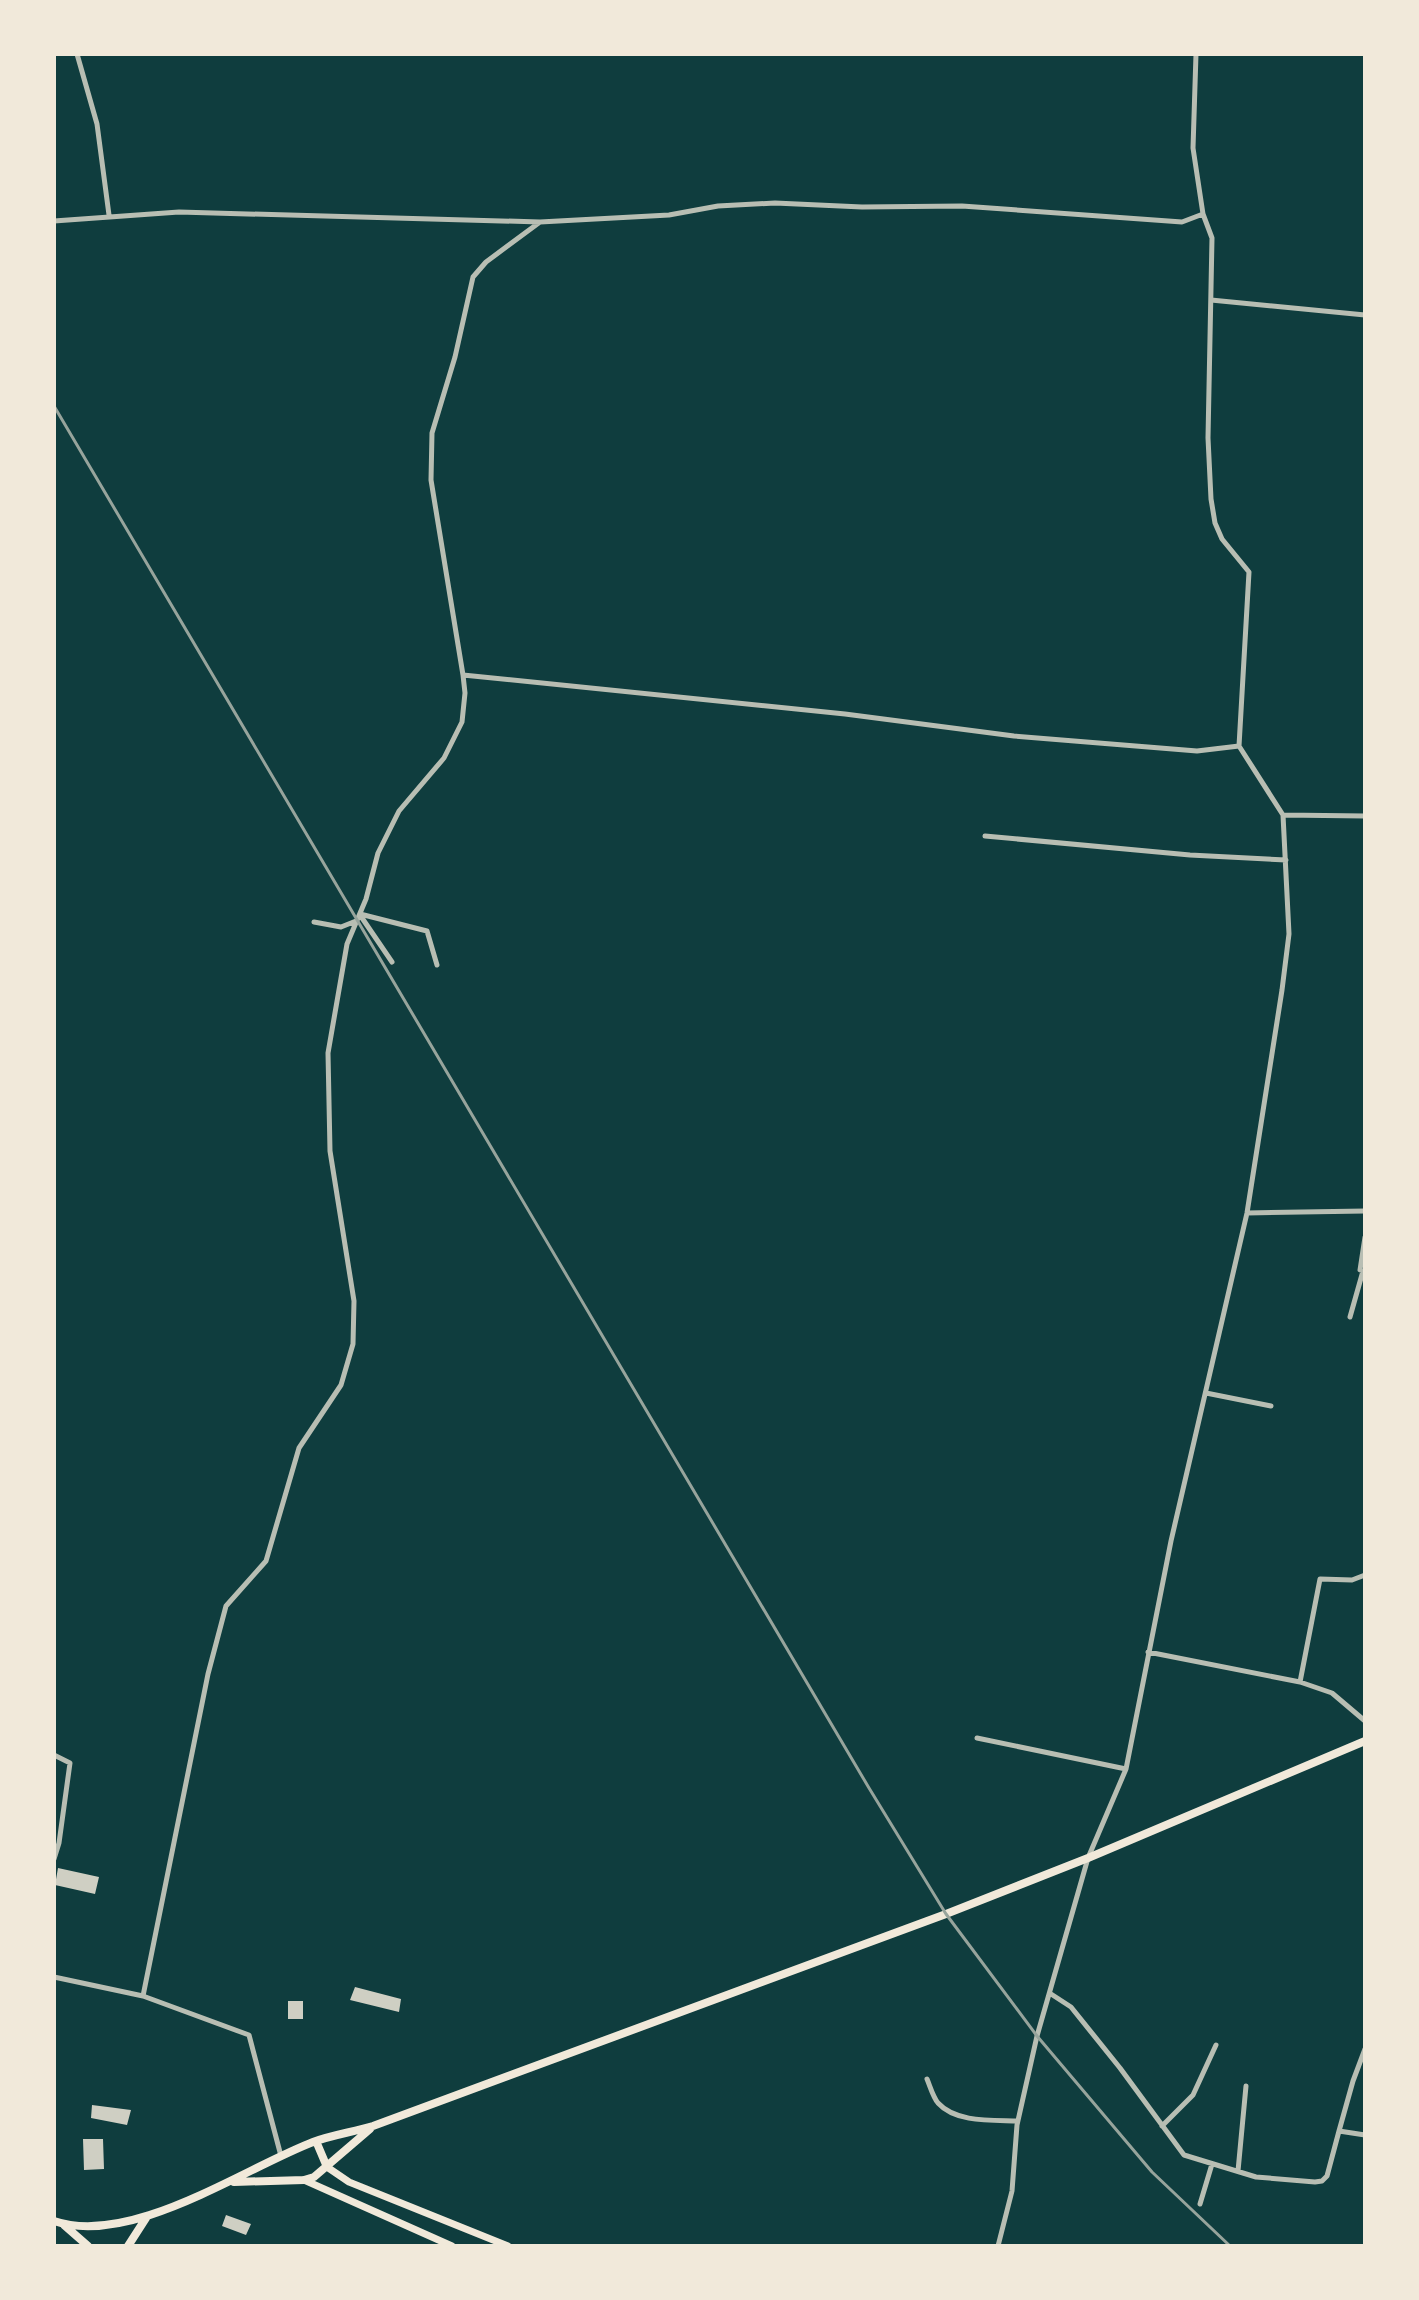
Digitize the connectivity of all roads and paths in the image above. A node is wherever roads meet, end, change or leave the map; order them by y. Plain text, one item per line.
1 (77, 54) edge
2 (1196, 54) edge
3 (1203, 214) junction
4 (109, 215) junction
5 (54, 221) edge
6 (540, 222) junction
7 (1211, 300) junction
8 (1365, 315) edge
9 (463, 675) junction
10 (1239, 746) junction
11 (1283, 815) junction
12 (1365, 816) edge
13 (985, 836) dead end
14 (1286, 860) junction
15 (358, 917) junction
16 (314, 922) dead end
17 (392, 962) dead end
18 (437, 965) dead end
19 (1365, 1211) edge
20 (1247, 1213) junction
21 (1365, 1237) edge
22 (1363, 1257) edge
23 (1350, 1317) dead end
24 (1206, 1393) junction
25 (1271, 1406) dead end
26 (1365, 1575) edge
27 (1148, 1652) junction
28 (1300, 1682) junction
29 (1365, 1721) edge
30 (977, 1738) dead end
31 (1365, 1741) edge
32 (54, 1755) edge
33 (1126, 1769) junction
34 (1088, 1858) junction
35 (54, 1859) edge
36 (54, 1977) edge
37 (1051, 1994) junction
38 (143, 1996) junction
39 (1216, 2045) dead end
40 (1365, 2049) edge
41 (927, 2079) dead end
42 (1246, 2086) dead end
43 (1018, 2121) junction
44 (373, 2126) junction
45 (1162, 2126) junction
46 (1339, 2131) junction
47 (1365, 2135) edge
48 (316, 2141) junction
49 (282, 2157) junction
50 (1212, 2164) junction
51 (327, 2167) junction
52 (1238, 2171) junction
53 (304, 2180) junction
54 (225, 2182) junction
55 (1200, 2204) dead end
56 (146, 2217) junction
57 (54, 2221) edge
58 (64, 2224) junction
59 (88, 2246) edge
60 (128, 2246) edge
61 (452, 2246) edge
62 (508, 2246) edge
63 (998, 2246) edge

1 - 4 street
2 - 3 street
3 - 6 street
3 - 7 street
4 - 5 street
4 - 6 street
6 - 9 street
7 - 8 street
7 - 10 street
9 - 10 street
9 - 15 street
10 - 11 street
11 - 12 street
11 - 14 street
13 - 14 street
14 - 20 street
15 - 16 street
15 - 17 street
15 - 18 street
15 - 38 street
19 - 20 street
20 - 24 street
21 - 22 street
22 - 23 street
24 - 25 street
24 - 27 street
26 - 28 street
27 - 28 street
27 - 33 street
28 - 29 street
30 - 33 street
31 - 34 highway
32 - 35 street
33 - 34 street
34 - 37 street
34 - 44 highway
36 - 38 street
37 - 43 street
37 - 45 street
38 - 49 street
39 - 45 street
40 - 46 street
41 - 43 street
42 - 52 street
43 - 63 street
44 - 48 highway
44 - 51 highway
45 - 50 street
46 - 47 street
46 - 52 street
48 - 49 highway
48 - 51 highway
49 - 54 highway
50 - 52 street
50 - 55 street
51 - 53 highway
51 - 62 main road
53 - 54 highway
53 - 61 main road
54 - 56 highway
56 - 58 highway
56 - 60 highway
57 - 58 highway
58 - 59 highway

